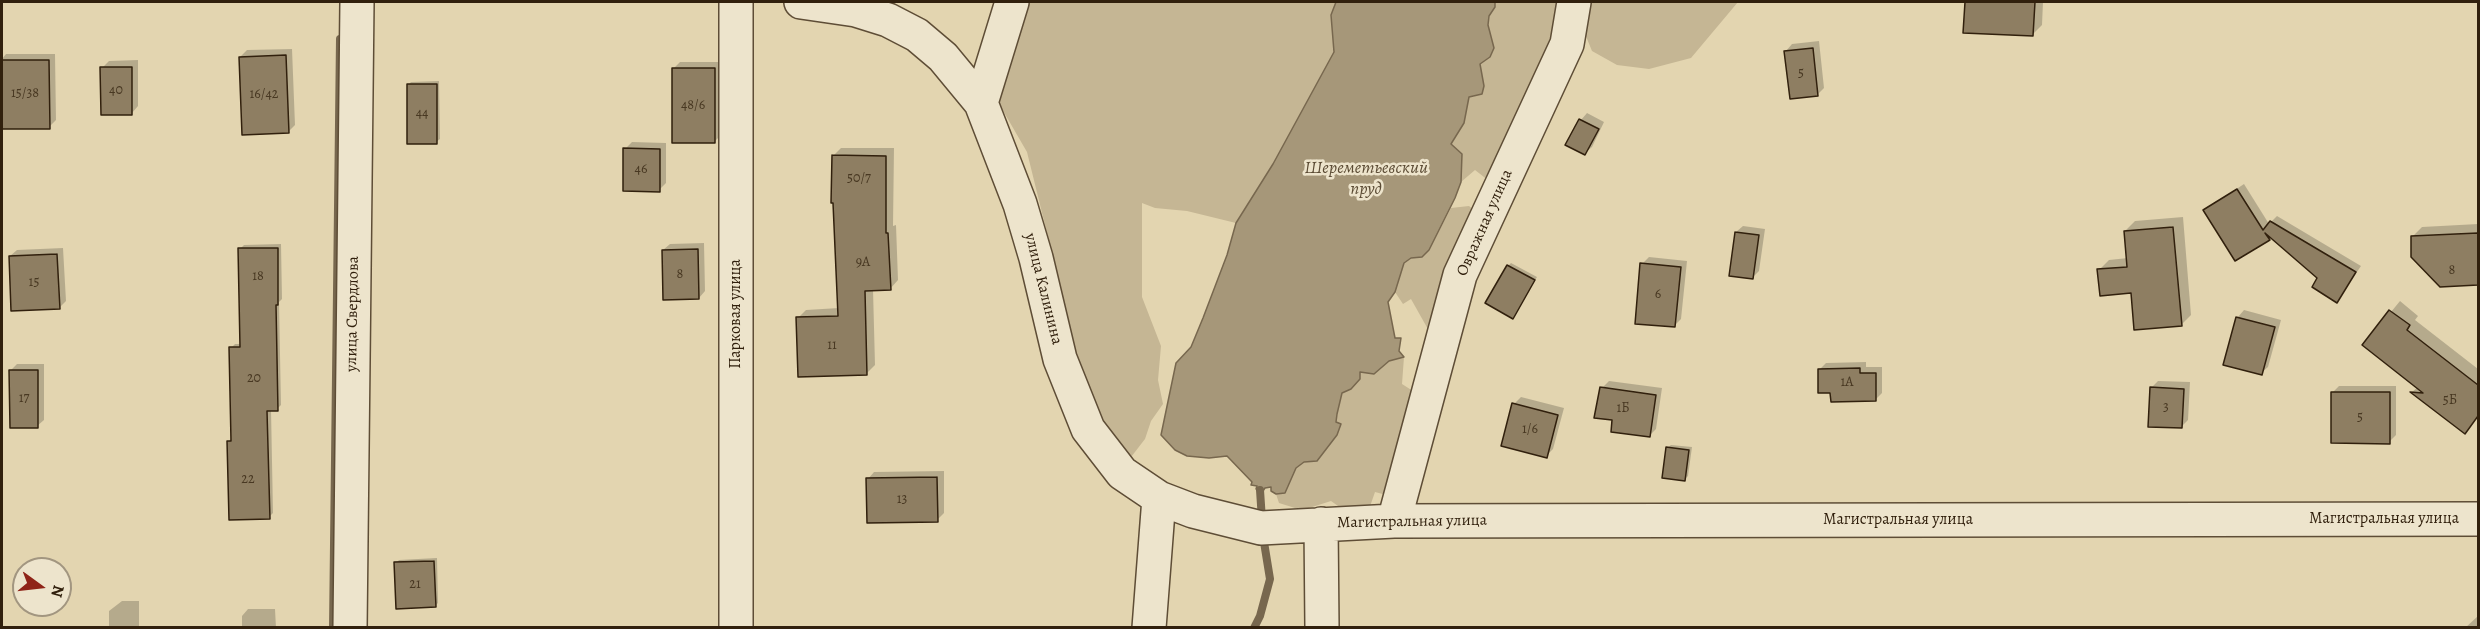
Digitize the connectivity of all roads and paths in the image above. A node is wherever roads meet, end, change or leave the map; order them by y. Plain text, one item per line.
1 (357, 2) edge
2 (736, 2) edge
3 (801, 2) edge
4 (1012, 2) edge
5 (1574, 2) edge
6 (981, 103) junction
7 (1159, 498) junction
8 (2478, 519) edge
9 (1394, 521) junction
10 (1319, 524) junction
11 (350, 627) edge
12 (736, 627) edge
13 (1149, 627) edge
14 (1322, 627) edge

1 - 11 street, улица Свердлова
2 - 12 street, Парковая улица
3 - 6 street, улица Калинина
4 - 6 street
5 - 9 street, Овражная улица
6 - 7 street, улица Калинина
7 - 10 street, улица Калинина
7 - 13 street
8 - 9 street, Магистральная улица
9 - 10 street, Магистральная улица
10 - 14 street

